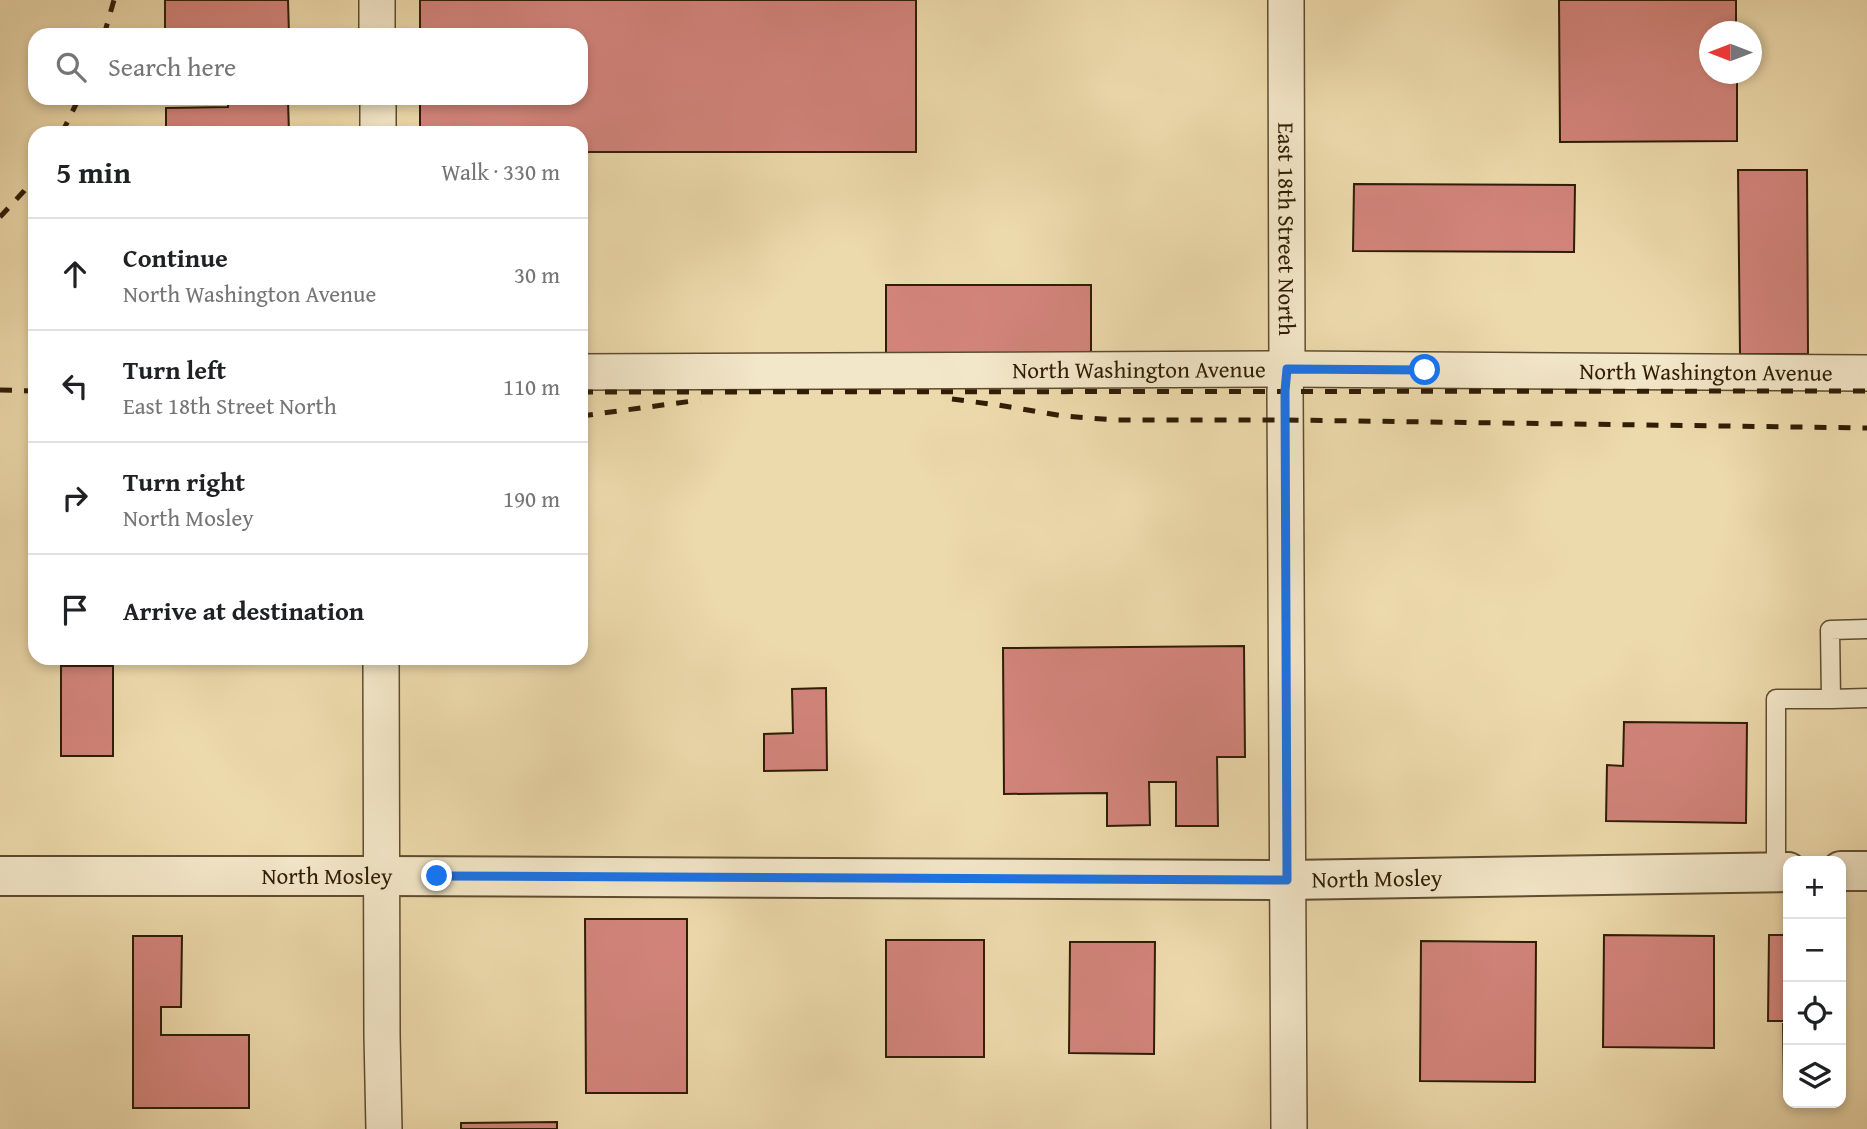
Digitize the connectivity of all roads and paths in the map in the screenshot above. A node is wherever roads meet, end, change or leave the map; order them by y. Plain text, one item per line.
1 (377, 0) edge
2 (1286, 0) edge
3 (377, 28) edge
4 (377, 105) edge
5 (378, 126) edge
6 (1287, 369) junction
7 (588, 372) edge
8 (1867, 373) edge
9 (1867, 629) edge
10 (381, 665) edge
11 (1867, 698) edge
12 (1831, 699) junction
13 (1846, 871) edge
14 (1867, 871) edge
15 (1782, 872) edge
16 (0, 876) edge
17 (382, 876) junction
18 (1287, 880) junction
19 (384, 1129) edge
20 (1289, 1129) edge

1 - 3 street
2 - 6 street, East 18th Street North
4 - 5 street
6 - 7 street, North Washington Avenue
6 - 8 street, North Washington Avenue
6 - 18 street, East 18th Street North
9 - 12 lane
10 - 17 street
11 - 12 lane
12 - 15 lane
13 - 14 street
15 - 18 street, North Mosley
16 - 17 street, North Mosley
17 - 18 street, North Mosley
17 - 19 street
18 - 20 street, East 18th Street North

